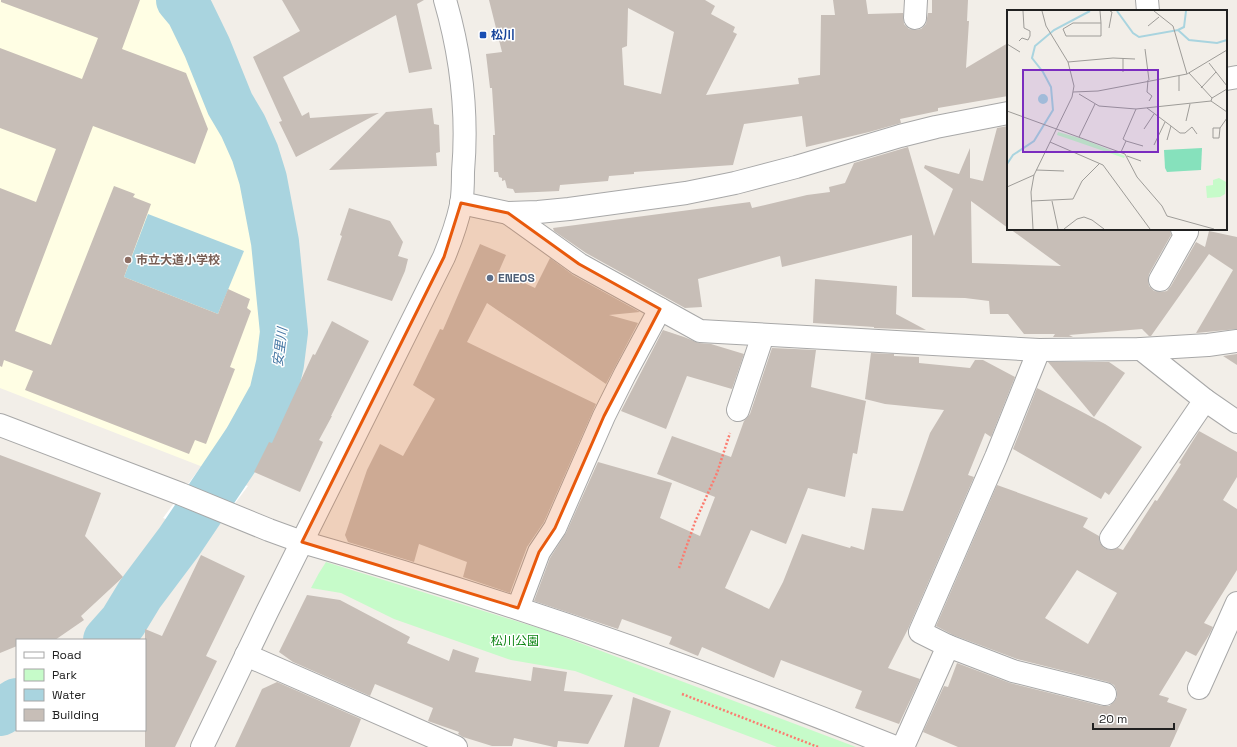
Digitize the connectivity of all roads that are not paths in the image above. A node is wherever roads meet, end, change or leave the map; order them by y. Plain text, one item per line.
1 (445, 0) edge
2 (1147, 0) edge
3 (1148, 10) edge
4 (1237, 77) edge
5 (1227, 79) edge
6 (1007, 113) edge
7 (461, 203) junction
8 (508, 212) junction
9 (1186, 230) edge
10 (1160, 280) dead end
11 (660, 309) junction
12 (763, 335) junction
13 (1237, 341) edge
14 (1141, 349) junction
15 (1039, 350) junction
16 (1204, 400) junction
17 (738, 410) road end
18 (1237, 422) edge
19 (0, 425) edge
20 (1111, 538) dead end
21 (302, 542) junction
22 (1237, 603) edge
23 (518, 608) junction
24 (948, 646) junction
25 (246, 655) junction
26 (1199, 688) dead end
27 (1104, 694) dead end
28 (202, 747) edge
29 (456, 747) edge
30 (895, 747) edge
31 (903, 747) edge

1 - 7 street
2 - 3 street
4 - 5 street
6 - 8 street
7 - 8 street
7 - 21 street
8 - 11 street
9 - 10 street
11 - 12 street
11 - 23 street
12 - 15 street
12 - 17 street
13 - 14 street
14 - 15 street
14 - 16 street
15 - 24 street
16 - 18 street
16 - 20 street
19 - 21 street
21 - 23 street
21 - 25 street
22 - 26 street
23 - 30 street
24 - 27 street
24 - 31 street
25 - 28 street
25 - 29 street

